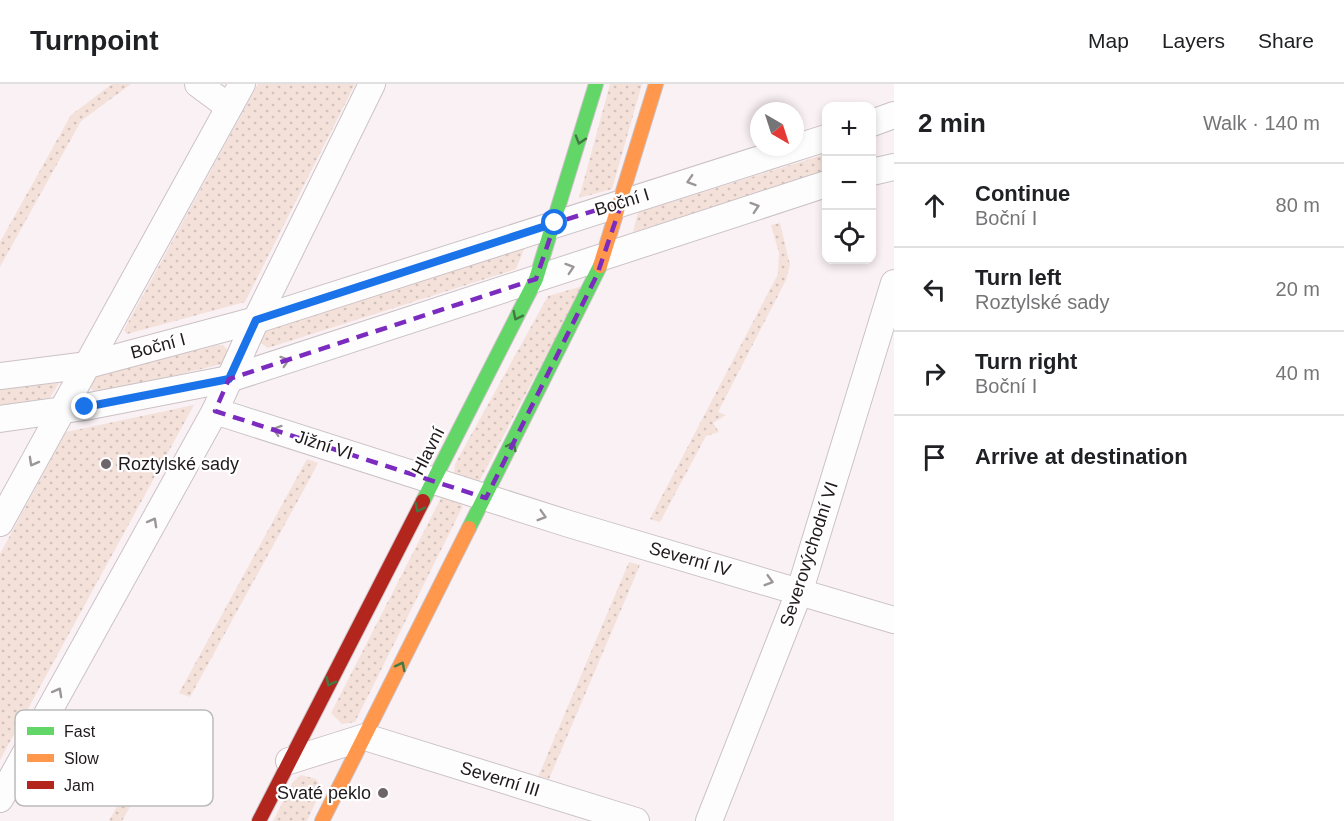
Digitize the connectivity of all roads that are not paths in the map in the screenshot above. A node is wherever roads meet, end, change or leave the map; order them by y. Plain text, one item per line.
1 (198, 84) edge
2 (242, 84) edge
3 (372, 84) edge
4 (596, 84) edge
5 (656, 84) edge
6 (229, 107) junction
7 (894, 115) edge
8 (876, 122) edge
9 (822, 139) edge
10 (894, 167) edge
11 (876, 171) edge
12 (822, 185) edge
13 (622, 202) junction
14 (555, 223) junction
15 (605, 257) junction
16 (536, 279) junction
17 (893, 292) edge
18 (256, 320) junction
19 (88, 365) junction
20 (0, 376) edge
21 (229, 379) junction
22 (61, 411) junction
23 (215, 411) junction
24 (0, 419) edge
25 (433, 479) junction
26 (486, 498) junction
27 (0, 523) edge
28 (800, 590) junction
29 (894, 620) edge
30 (49, 710) edge
31 (365, 737) junction
32 (289, 761) junction
33 (15, 772) edge
34 (0, 799) edge
35 (259, 821) edge
36 (322, 821) edge
37 (636, 821) edge
38 (709, 821) edge

1 - 6 street
2 - 6 street
3 - 18 street
4 -> 14 street, Hlavní
5 - 13 street
6 - 19 street
7 - 8 street
9 -> 13 street, Boční I
10 - 11 street
15 -> 12 street
13 - 14 street, Boční I
13 - 15 street
14 - 16 street, Hlavní
14 - 18 street, Boční I
16 -> 15 street
26 -> 15 street
21 -> 16 street
16 -> 25 street, Hlavní
17 - 28 street, Severovýchodní VI
18 - 19 street, Boční I
18 - 21 street
19 - 20 street, Boční I
19 - 22 street
21 - 22 street
21 - 23 street
22 - 24 street
22 -> 27 street
25 -> 23 street, Jižní VI
30 -> 23 street
25 - 26 street, Jižní VI
25 -> 32 street, Hlavní
26 -> 28 street, Severní IV
31 -> 26 street
28 - 29 street, Severní IV
28 - 38 street, Severovýchodní VI
31 - 32 street
31 - 36 street
31 - 37 street, Severní III
32 - 35 street, Hlavní
34 -> 33 street

